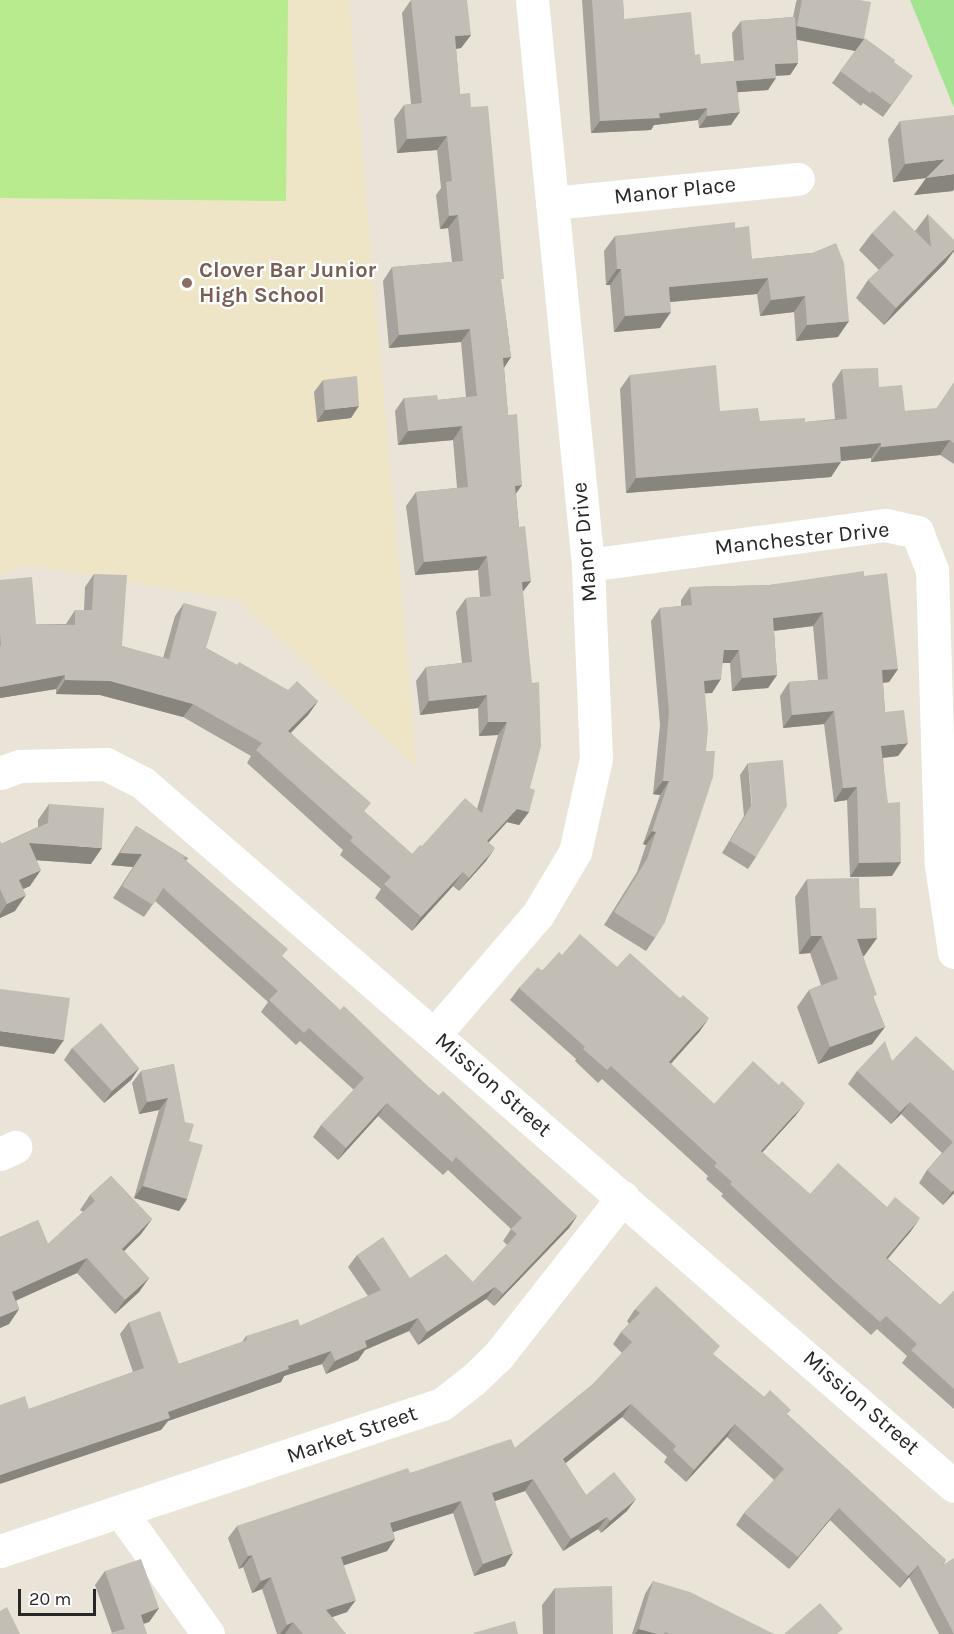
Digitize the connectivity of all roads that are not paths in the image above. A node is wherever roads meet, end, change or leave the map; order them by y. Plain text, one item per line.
1 (532, 0) edge
2 (798, 179) dead end
3 (552, 203) junction
4 (588, 565) junction
5 (0, 773) edge
6 (954, 952) edge
7 (434, 1035) junction
8 (623, 1197) junction
9 (954, 1486) edge
10 (121, 1512) junction
11 (0, 1551) edge
12 (208, 1634) edge

1 - 3 street, Manor Drive
2 - 3 street, Manor Place
3 - 4 street, Manor Drive
4 - 6 street, Manchester Drive
4 - 7 street, Manor Drive
5 - 7 street, Mission Street
7 - 8 street, Mission Street
8 - 9 street, Mission Street
8 - 10 street, Market Street
10 - 11 street, Market Street
10 - 12 street

